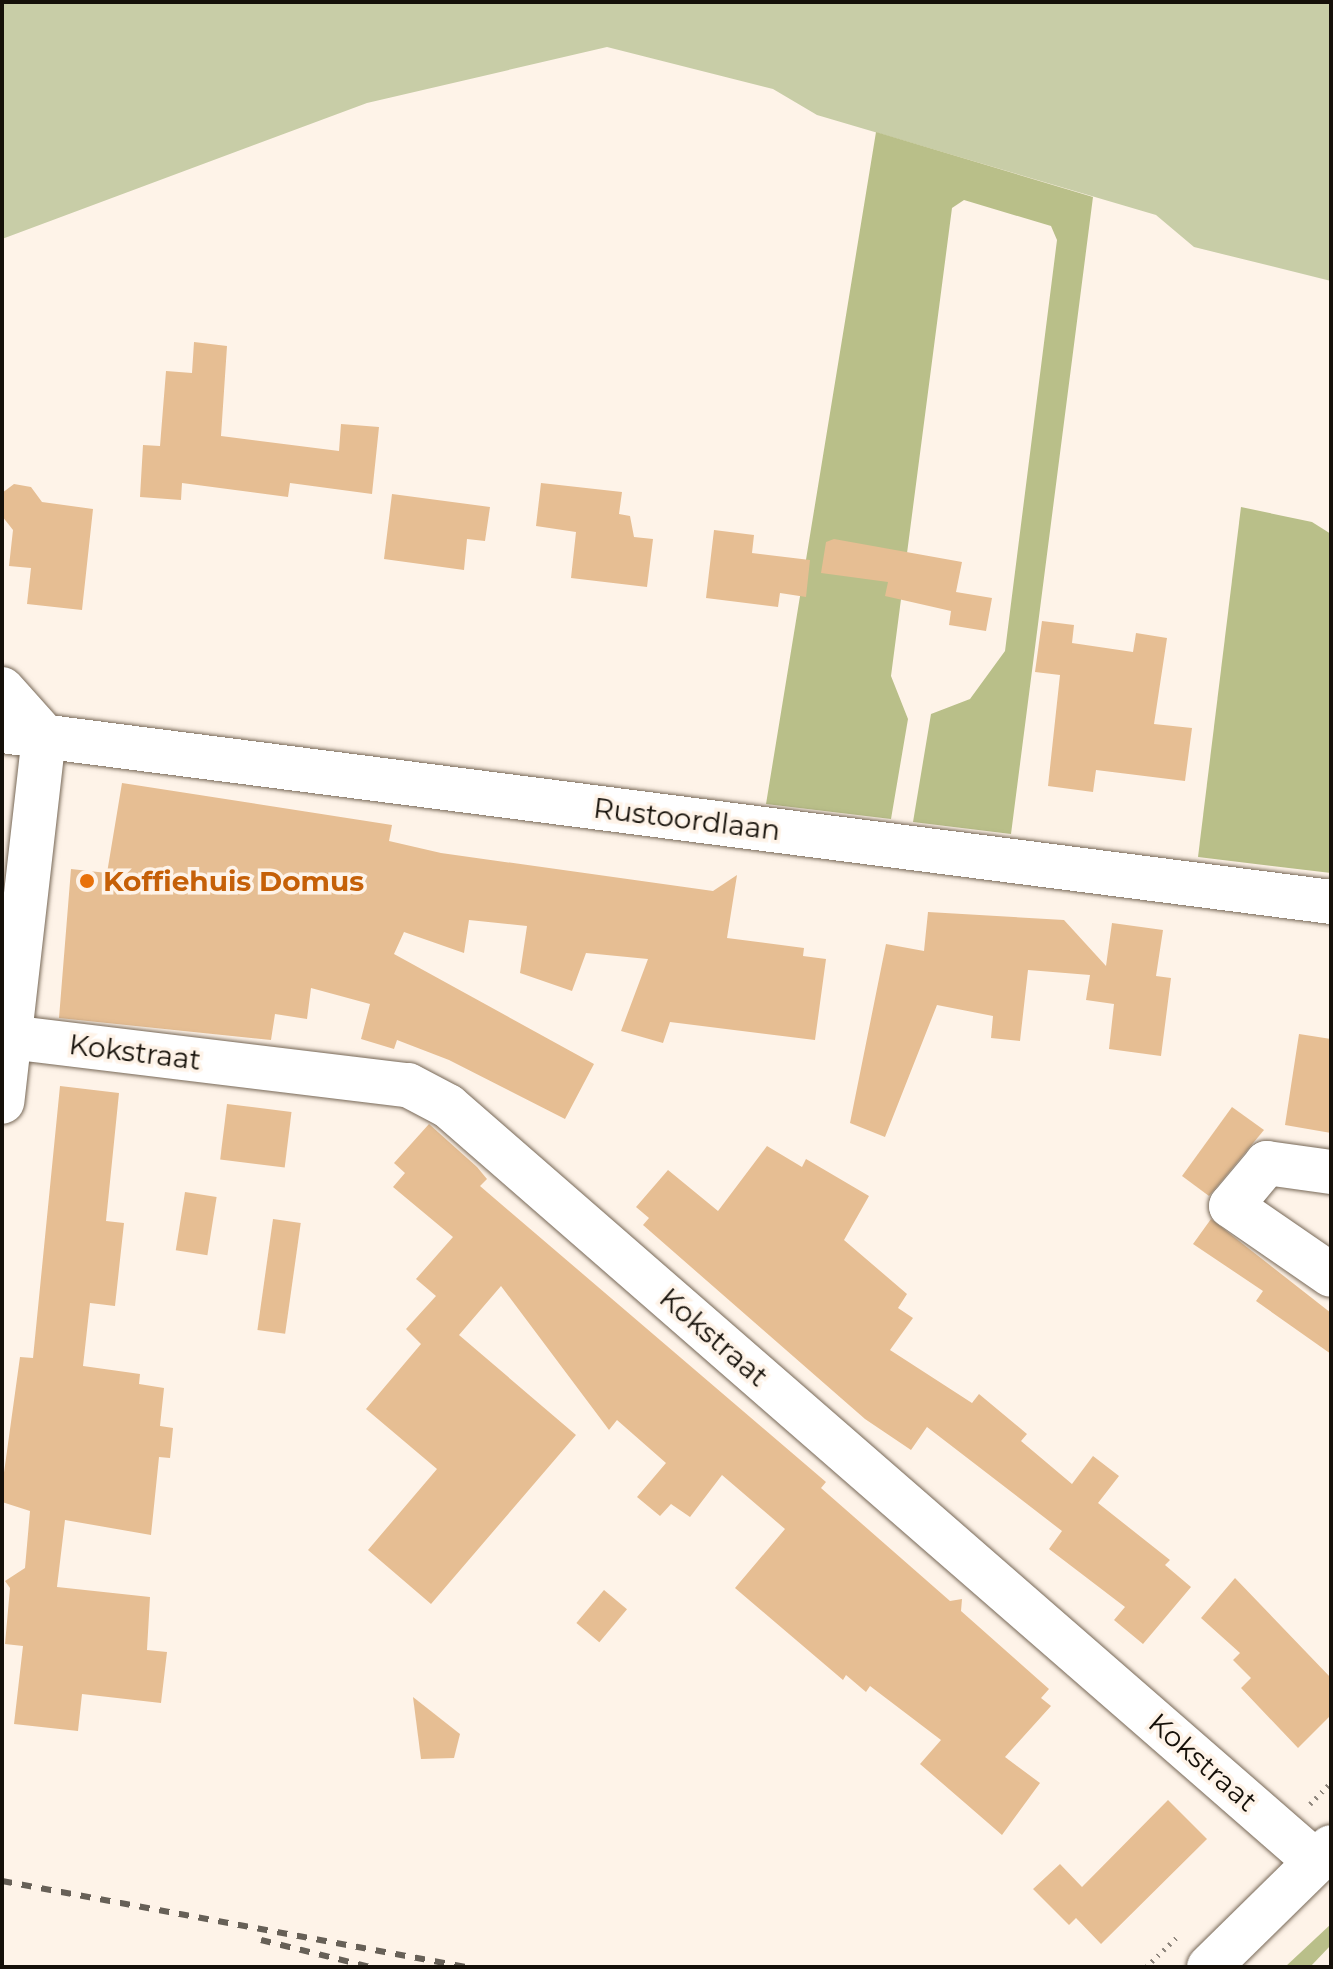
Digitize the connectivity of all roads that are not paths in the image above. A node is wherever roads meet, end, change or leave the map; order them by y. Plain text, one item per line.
1 (2, 689) edge
2 (23, 734) edge
3 (1331, 902) edge
4 (9, 1037) junction
5 (2, 1102) edge
6 (1331, 1172) edge
7 (1331, 1275) edge
8 (1324, 1854) edge
9 (1209, 1967) edge

1 - 2 street
2 - 3 street, Rustoordlaan
2 - 4 street
4 - 5 street
4 - 8 street, Kokstraat
6 - 7 street
8 - 9 street

